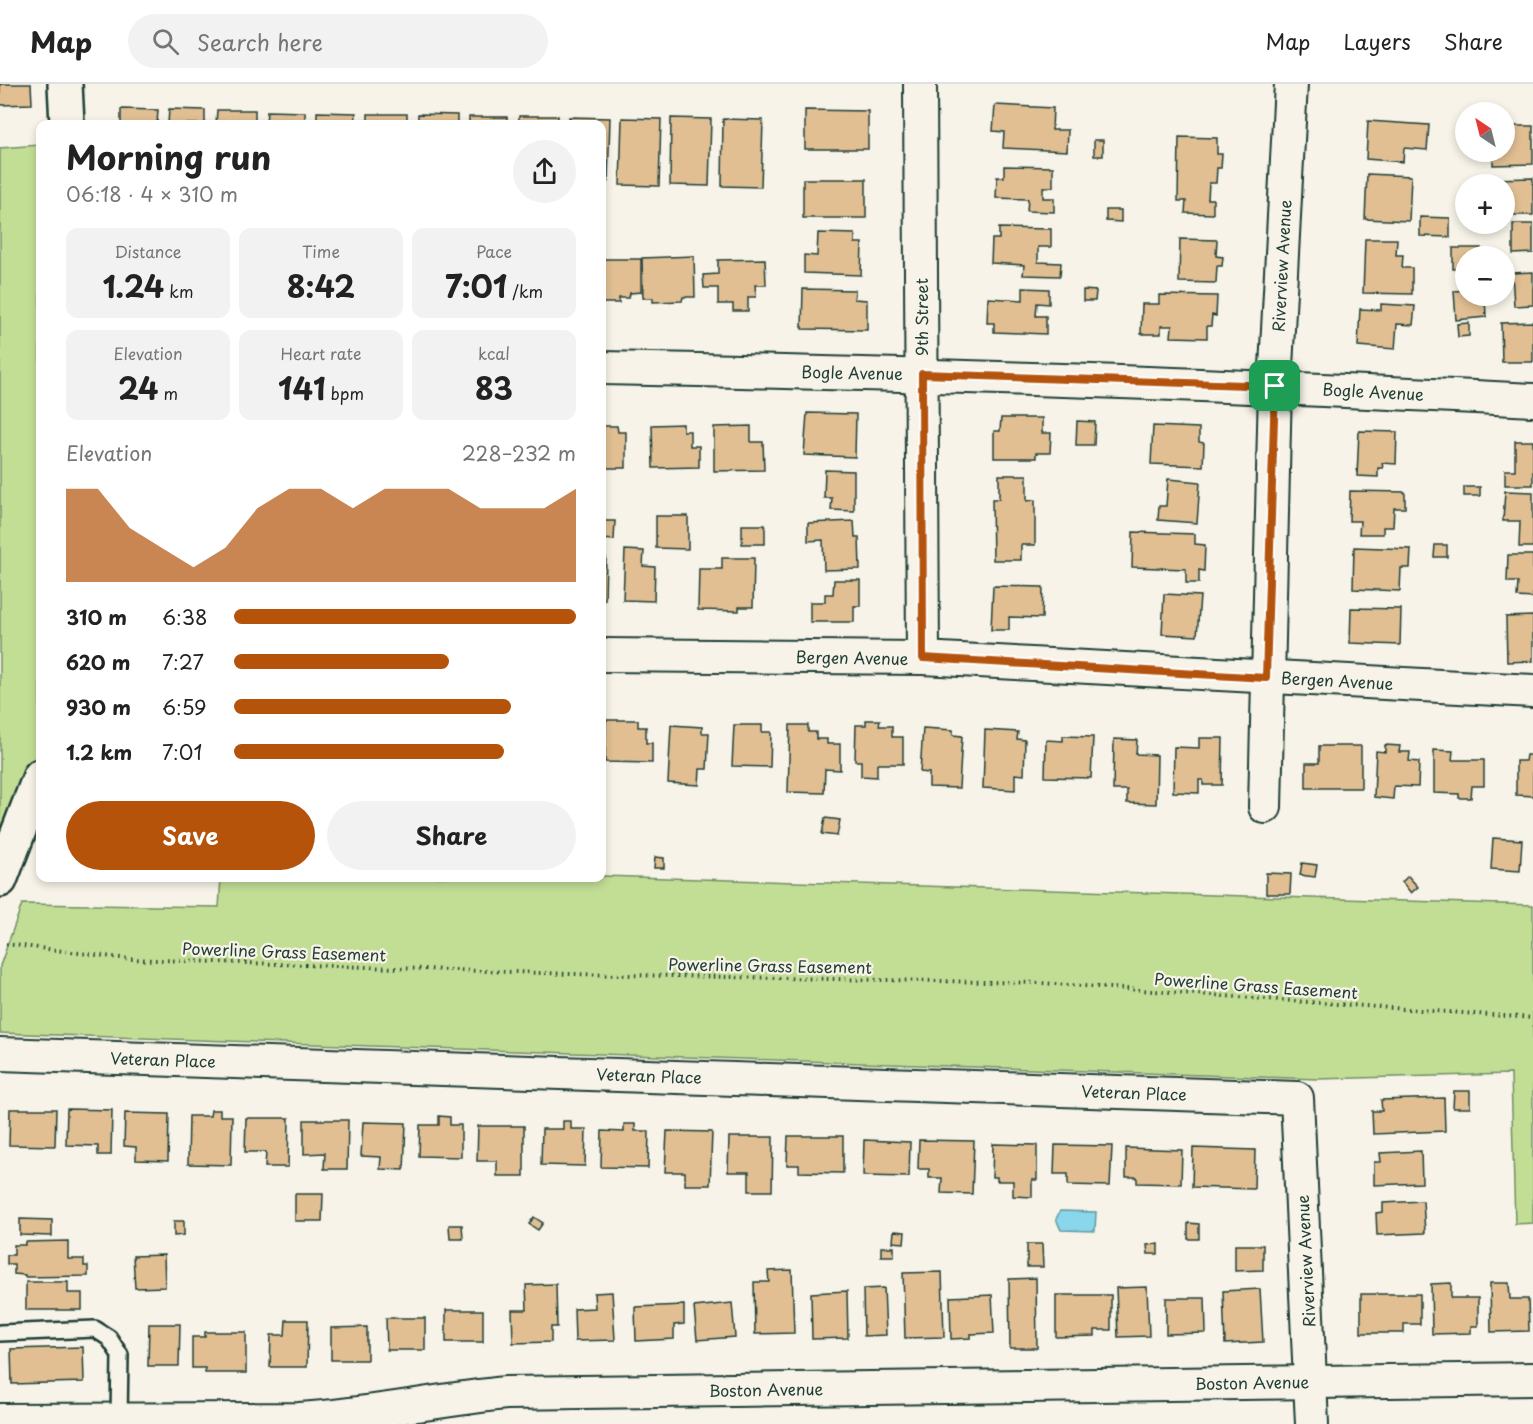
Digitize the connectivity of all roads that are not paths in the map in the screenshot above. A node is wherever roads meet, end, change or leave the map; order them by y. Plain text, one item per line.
1 (65, 84) edge
2 (920, 84) edge
3 (1291, 84) edge
4 (67, 120) edge
5 (606, 368) edge
6 (922, 374) junction
7 (1275, 386) junction
8 (1533, 400) edge
9 (606, 656) edge
10 (923, 658) junction
11 (1266, 678) junction
12 (1533, 691) edge
13 (36, 786) edge
14 (1264, 807) dead end
15 (0, 880) edge
16 (0, 1054) edge
17 (1297, 1098) joint
18 (0, 1333) edge
19 (1533, 1379) edge
20 (1312, 1382) junction
21 (119, 1419) junction
22 (0, 1420) edge
23 (1312, 1424) edge

1 - 4 main road
2 - 6 street, 9th Street
3 - 7 street, Riverview Avenue
5 - 6 street, Bogle Avenue
6 - 7 street, Bogle Avenue
6 - 10 street, 9th Street
7 - 8 street, Bogle Avenue
7 - 11 street, Riverview Avenue
9 - 10 street, Bergen Avenue
10 - 11 street, Bergen Avenue
11 - 12 street, Bergen Avenue
11 - 14 street, Riverview Avenue
13 - 15 main road
16 - 17 street, Veteran Place
17 - 20 street, Riverview Avenue
18 - 21 lane
19 - 20 street, Boston Avenue
20 - 21 street, Boston Avenue
20 - 23 street, Riverview Avenue
21 - 22 street, Boston Avenue

